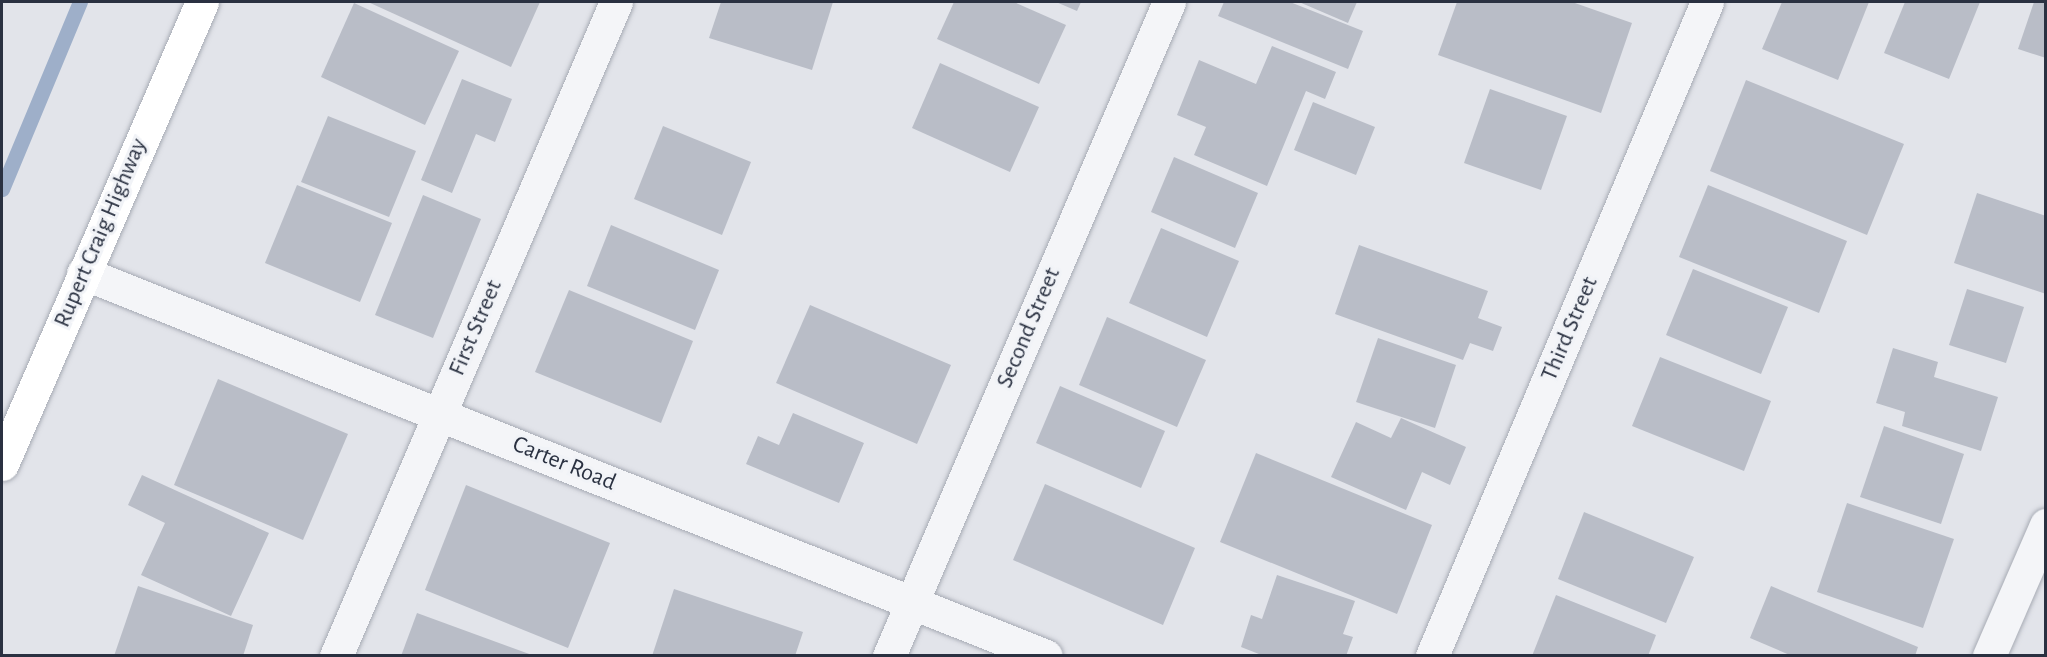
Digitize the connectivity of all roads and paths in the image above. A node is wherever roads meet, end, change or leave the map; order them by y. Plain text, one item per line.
1 (202, 2) edge
2 (616, 2) edge
3 (1169, 2) edge
4 (1707, 2) edge
5 (83, 273) junction
6 (439, 414) junction
7 (2, 464) edge
8 (2046, 525) edge
9 (912, 602) junction
10 (336, 656) edge
11 (889, 656) edge
12 (1046, 656) edge
13 (1432, 656) edge
14 (1989, 656) edge

1 - 5 main road, Rupert Craig Highway
2 - 6 street, First Street
3 - 9 street, Second Street
4 - 13 street, Third Street
5 - 6 street, Carter Road
5 - 7 main road, Rupert Craig Highway
6 - 9 street, Carter Road
6 - 10 street, First Street
8 - 14 street
9 - 11 street, Second Street
9 - 12 street, Carter Road

